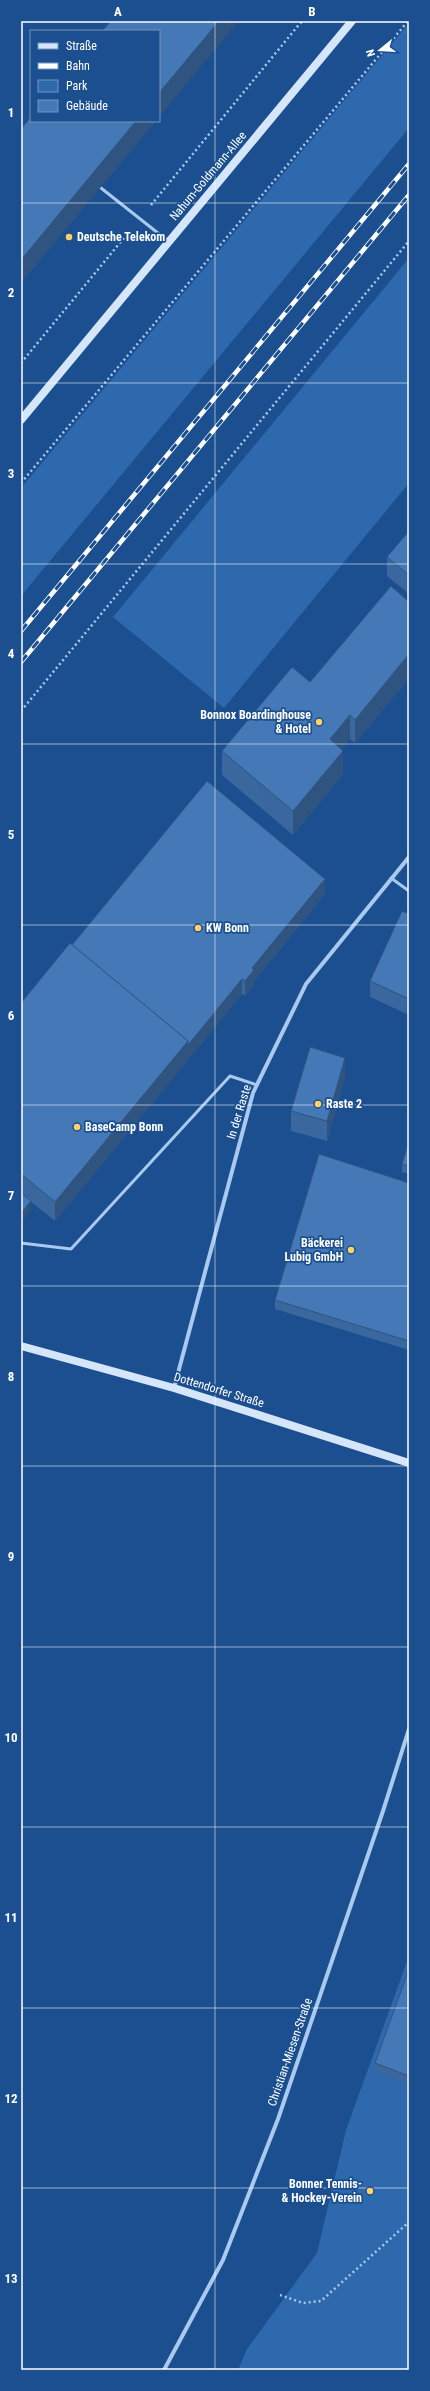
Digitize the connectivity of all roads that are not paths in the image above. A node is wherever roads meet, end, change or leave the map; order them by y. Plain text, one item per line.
1 (352, 21) edge
2 (100, 188) edge
3 (169, 242) junction
4 (21, 420) edge
5 (409, 857) edge
6 (391, 878) junction
7 (409, 891) edge
8 (257, 1085) junction
9 (21, 1243) edge
10 (21, 1346) edge
11 (174, 1388) junction
12 (409, 1463) edge
13 (409, 1728) edge
14 (164, 2370) edge

1 - 3 main road, Nahum-Goldmann-Allee
2 - 3 lane
3 - 4 main road, Nahum-Goldmann-Allee
5 - 6 street, In der Raste
6 - 7 lane
6 - 8 street, In der Raste
8 - 9 lane
8 - 11 street, In der Raste
10 - 11 main road, Dottendorfer Straße
11 - 12 main road, Dottendorfer Straße
13 - 14 street, Christian-Miesen-Straße

